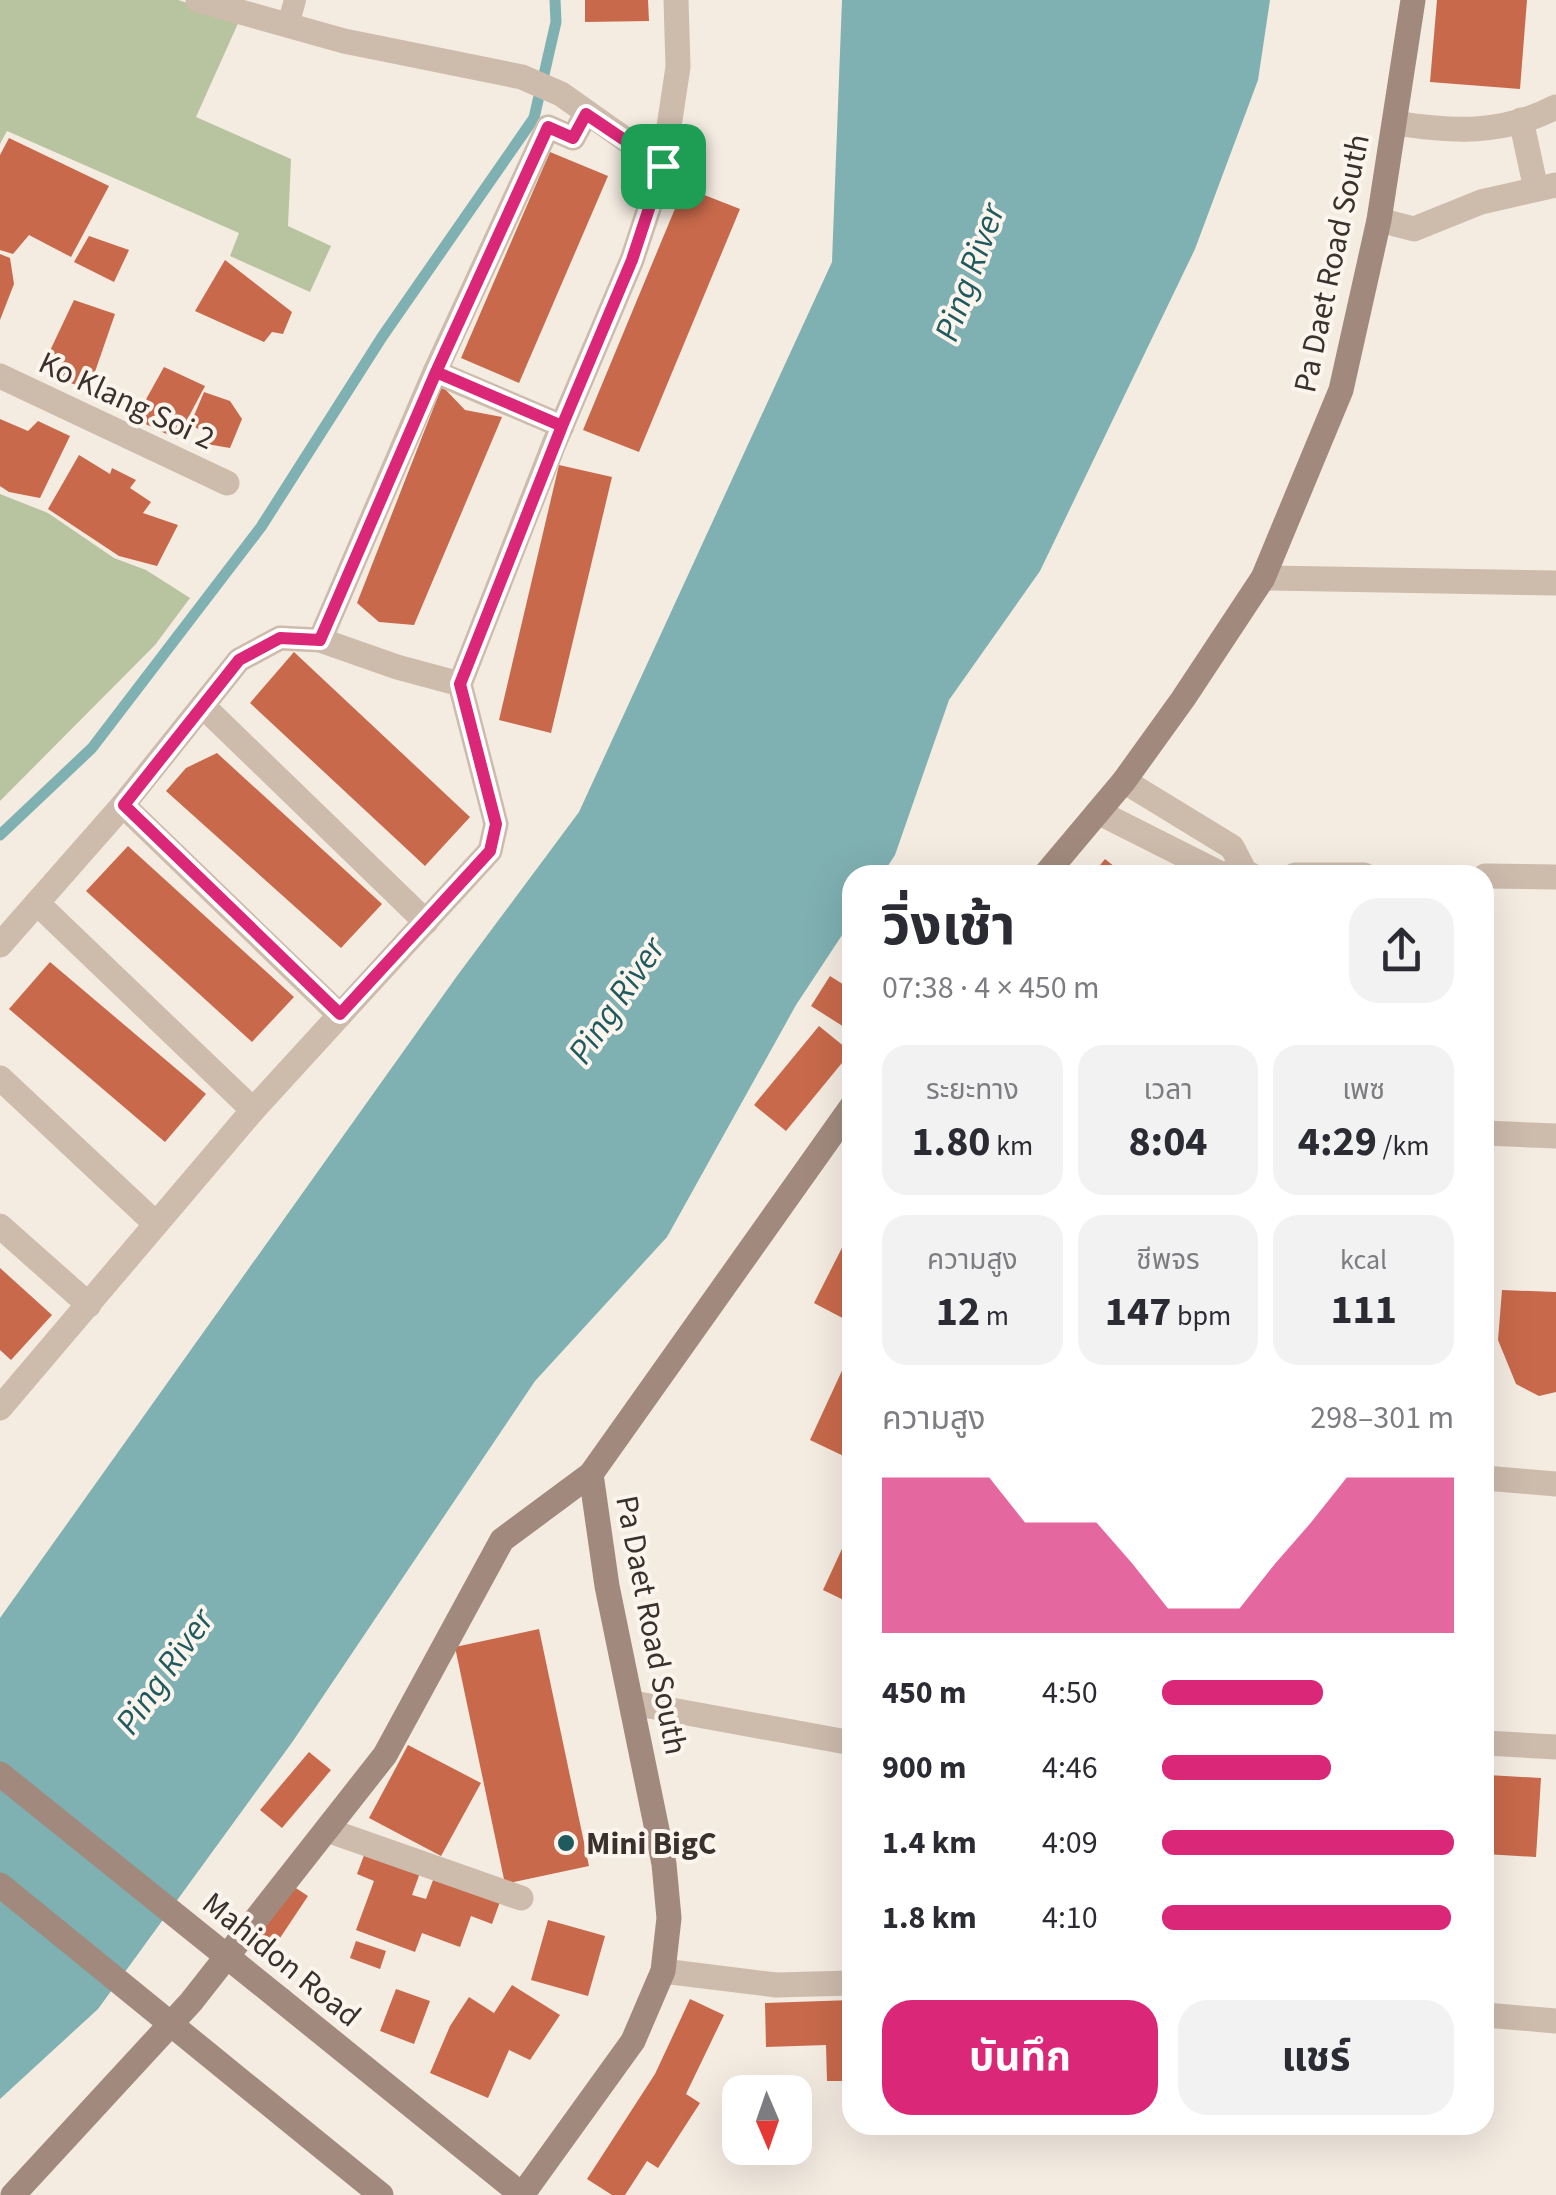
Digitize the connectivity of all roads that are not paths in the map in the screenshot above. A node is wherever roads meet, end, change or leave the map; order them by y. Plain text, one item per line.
1 (198, 0) edge
2 (676, 0) edge
3 (1412, 0) edge
4 (291, 13) edge
5 (1556, 107) edge
6 (586, 114) junction
7 (1521, 120) junction
8 (1395, 124) junction
9 (663, 166) junction
10 (1546, 187) edge
11 (1379, 220) junction
12 (436, 372) junction
13 (0, 376) edge
14 (562, 426) junction
15 (226, 484) dead end
16 (1263, 578) junction
17 (1556, 582) edge
18 (320, 640) junction
19 (460, 684) junction
20 (203, 706) junction
21 (1124, 780) junction
22 (124, 805) junction
23 (1098, 812) junction
24 (1053, 865) edge
25 (1204, 865) edge
26 (1243, 865) edge
27 (1494, 876) edge
28 (1556, 877) edge
29 (37, 903) junction
30 (426, 922) junction
31 (0, 945) edge
32 (340, 1014) junction
33 (0, 1078) edge
34 (252, 1110) junction
35 (842, 1120) edge
36 (1494, 1133) edge
37 (1556, 1136) edge
38 (156, 1224) junction
39 (0, 1226) edge
40 (89, 1305) junction
41 (0, 1408) edge
42 (591, 1474) junction
43 (1494, 1479) edge
44 (1556, 1484) edge
45 (633, 1703) junction
46 (842, 1741) edge
47 (1494, 1744) edge
48 (1556, 1747) edge
49 (0, 1774) edge
50 (327, 1830) junction
51 (0, 1885) edge
52 (521, 1898) dead end
53 (663, 1972) junction
54 (842, 1984) edge
55 (1494, 2017) edge
56 (1556, 2021) edge
57 (14, 2195) edge
58 (381, 2195) edge
59 (522, 2195) edge

1 - 4 street
2 - 9 street
3 - 8 street, Pa Daet Road South
4 - 6 street
5 - 7 street
6 - 9 street
6 - 12 street
7 - 8 street
7 - 10 street
8 - 11 street, Pa Daet Road South
9 - 14 street
10 - 11 street
11 - 16 street, Pa Daet Road South
12 - 14 street
12 - 18 street
13 - 15 street, Ko Klang Soi 2
14 - 19 street
16 - 17 street
16 - 21 street, Pa Daet Road South
18 - 19 street
18 - 20 street
19 - 30 street
20 - 22 street
20 - 30 street
21 - 23 street, Pa Daet Road South
21 - 26 street
22 - 29 street
22 - 32 street
23 - 24 street, Pa Daet Road South
23 - 25 street
27 - 28 street
29 - 31 street
29 - 34 street
30 - 32 street
32 - 34 street
33 - 38 street
34 - 38 street
35 - 42 street, Pa Daet Road South
36 - 37 street
38 - 40 street
39 - 40 street
40 - 41 street
42 - 45 street, Pa Daet Road South
42 - 50 street
43 - 44 street
45 - 46 street
45 - 53 street, Pa Daet Road South
47 - 48 street
49 - 59 street, Mahidon Road, bridge
50 - 52 street
50 - 57 street
51 - 58 street, bridge
53 - 54 street
53 - 59 street, Pa Daet Road South
55 - 56 street

